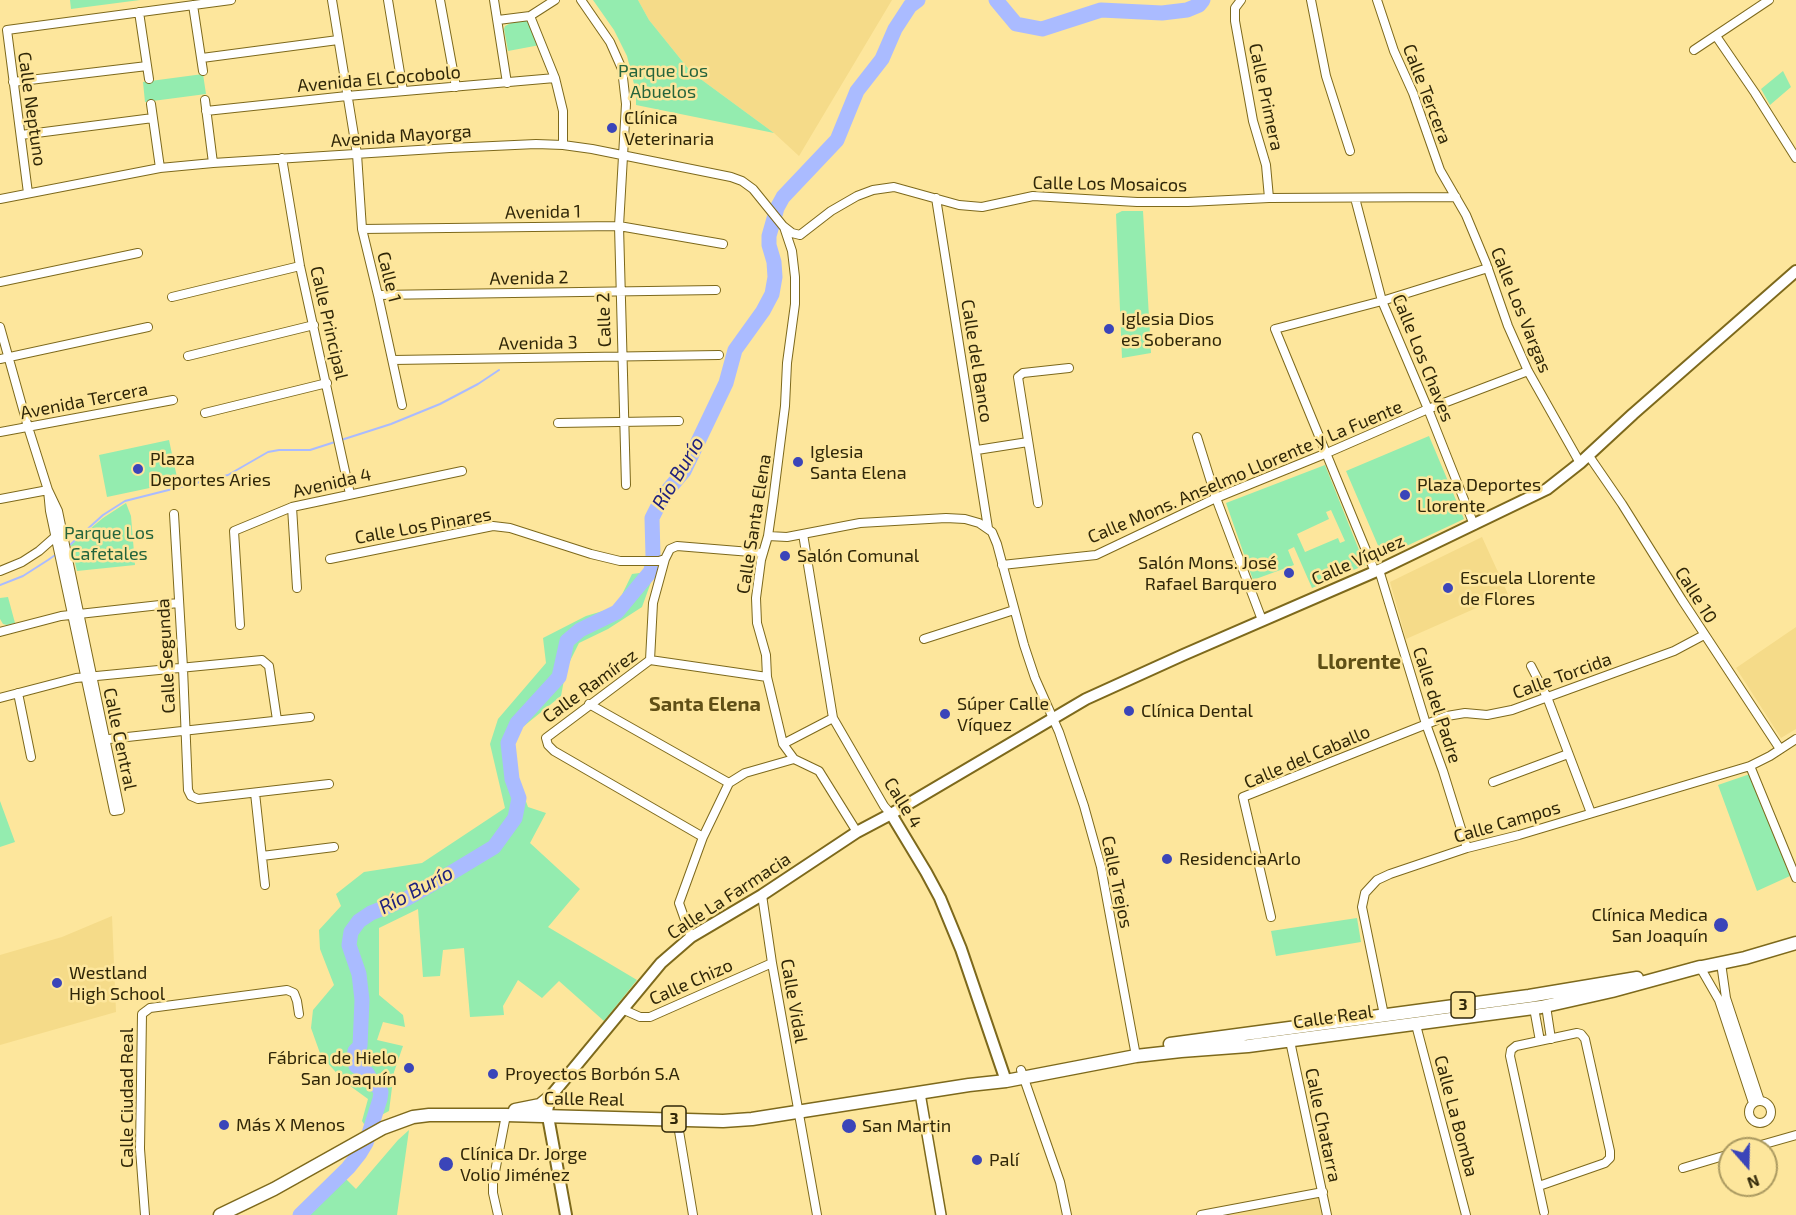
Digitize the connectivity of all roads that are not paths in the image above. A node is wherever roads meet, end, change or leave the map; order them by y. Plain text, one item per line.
1 (231, 0) edge
2 (332, 0) edge
3 (388, 0) edge
4 (440, 0) edge
5 (494, 0) edge
6 (555, 0) edge
7 (581, 0) edge
8 (1311, 0) edge
9 (1377, 0) edge
10 (1769, 0) edge
11 (1240, 2) edge
12 (193, 5) junction
13 (139, 12) junction
14 (530, 16) junction
15 (498, 20) junction
16 (1716, 36) junction
17 (338, 40) junction
18 (1694, 50) dead end
19 (202, 58) junction
20 (147, 66) junction
21 (203, 71) dead end
22 (555, 78) junction
23 (148, 79) dead end
24 (14, 82) junction
25 (507, 83) junction
26 (456, 87) junction
27 (403, 91) junction
28 (347, 96) junction
29 (205, 100) dead end
30 (151, 104) dead end
31 (206, 111) junction
32 (153, 118) junction
33 (21, 135) junction
34 (563, 145) junction
35 (1350, 151) dead end
36 (357, 154) junction
37 (623, 154) junction
38 (1796, 158) edge
39 (282, 159) junction
40 (213, 163) junction
41 (160, 168) junction
42 (28, 193) junction
43 (1456, 196) junction
44 (936, 198) junction
45 (1269, 198) junction
46 (1355, 198) junction
47 (0, 199) edge
48 (619, 226) junction
49 (783, 226) junction
50 (362, 229) junction
51 (804, 233) junction
52 (723, 244) dead end
53 (792, 251) junction
54 (138, 253) dead end
55 (300, 266) junction
56 (1488, 268) junction
57 (1796, 271) edge
58 (0, 282) edge
59 (620, 291) junction
60 (716, 291) dead end
61 (378, 295) junction
62 (172, 297) dead end
63 (1382, 301) junction
64 (314, 325) junction
65 (0, 327) edge
66 (148, 327) dead end
67 (719, 355) dead end
68 (188, 356) dead end
69 (622, 356) junction
70 (4, 358) edge
71 (393, 360) junction
72 (1069, 368) dead end
73 (1528, 371) junction
74 (327, 383) junction
75 (173, 400) dead end
76 (402, 405) dead end
77 (1428, 409) junction
78 (205, 413) dead end
79 (679, 421) dead end
80 (624, 422) junction
81 (558, 423) dead end
82 (28, 427) junction
83 (0, 432) edge
84 (1197, 436) dead end
85 (1028, 442) junction
86 (977, 450) junction
87 (1328, 453) junction
88 (1584, 459) junction
89 (462, 471) dead end
90 (626, 485) dead end
91 (48, 490) junction
92 (350, 494) junction
93 (1216, 498) junction
94 (0, 499) edge
95 (1038, 503) dead end
96 (292, 507) junction
97 (174, 514) dead end
98 (1474, 525) junction
99 (988, 528) junction
100 (803, 534) junction
101 (56, 536) junction
102 (768, 536) junction
103 (61, 544) junction
104 (762, 553) junction
105 (330, 559) dead end
106 (662, 560) junction
107 (1002, 565) junction
108 (0, 571) edge
109 (1377, 571) junction
110 (297, 588) dead end
111 (178, 603) junction
112 (1014, 610) junction
113 (76, 614) junction
114 (1262, 620) junction
115 (240, 625) dead end
116 (0, 632) edge
117 (1704, 635) junction
118 (924, 639) dead end
119 (650, 660) junction
120 (1531, 666) dead end
121 (183, 668) junction
122 (88, 676) junction
123 (767, 677) junction
124 (18, 693) junction
125 (1547, 697) junction
126 (0, 698) edge
127 (589, 704) junction
128 (310, 717) dead end
129 (833, 718) junction
130 (1053, 718) junction
131 (277, 720) junction
132 (1426, 724) junction
133 (186, 730) junction
134 (1796, 739) edge
135 (102, 740) junction
136 (783, 744) junction
137 (1780, 749) junction
138 (1569, 754) junction
139 (31, 756) dead end
140 (794, 759) junction
141 (1750, 766) junction
142 (1493, 782) dead end
143 (729, 783) junction
144 (329, 784) dead end
145 (255, 793) junction
146 (1591, 813) junction
147 (891, 814) junction
148 (858, 832) junction
149 (703, 837) junction
150 (334, 847) dead end
151 (1467, 848) junction
152 (262, 856) junction
153 (1796, 878) edge
154 (265, 885) dead end
155 (762, 895) junction
156 (1272, 916) dead end
157 (691, 937) junction
158 (1796, 943) edge
159 (771, 963) junction
160 (1720, 963) junction
161 (1700, 967) junction
162 (1723, 999) junction
163 (1462, 1005) junction
164 (1540, 1007) junction
165 (622, 1010) junction
166 (299, 1014) dead end
167 (1384, 1016) junction
168 (1319, 1025) junction
169 (1416, 1025) junction
170 (1339, 1034) junction
171 (1237, 1036) junction
172 (1551, 1039) junction
173 (1290, 1041) junction
174 (1540, 1041) junction
175 (1135, 1052) junction
176 (1023, 1074) junction
177 (1005, 1078) junction
178 (920, 1093) junction
179 (550, 1097) junction
180 (1757, 1102) dead end
181 (799, 1113) junction
182 (506, 1115) junction
183 (548, 1117) junction
184 (677, 1119) junction
185 (1796, 1135) edge
186 (1778, 1140) edge
187 (1718, 1158) edge
188 (1683, 1168) dead end
189 (1539, 1186) junction
190 (1323, 1192) junction
191 (1544, 1212) dead end
192 (145, 1215) edge
193 (220, 1215) edge
194 (498, 1215) edge
195 (566, 1215) edge
196 (693, 1215) edge
197 (817, 1215) edge
198 (941, 1215) edge
199 (1067, 1215) edge
200 (1201, 1215) edge
201 (1327, 1215) edge
202 (1466, 1215) edge

1 - 12 street
2 - 17 street, Calle 1
3 - 27 street
4 - 26 street
5 - 15 street
6 - 14 street
7 - 37 street, Calle 2
8 - 35 street
9 - 43 street, Calle Tercera
10 - 16 street
11 - 45 street, Calle Primera
12 - 13 street
12 - 19 street
13 - 20 street
13 - 24 street, Calle Neptuno
14 - 15 street
14 - 22 street
15 - 25 street
16 - 18 street
16 - 38 street
17 - 19 street
17 - 28 street, Calle 1
19 - 21 street
20 - 23 street
20 - 24 street
22 - 25 street, Avenida El Cocobolo
22 - 34 street
24 - 33 street, Calle Neptuno
25 - 26 street, Avenida El Cocobolo
26 - 27 street, Avenida El Cocobolo
27 - 28 street, Avenida El Cocobolo
28 - 31 street, Avenida El Cocobolo
28 - 36 street, Calle 1
29 - 31 street
30 - 32 street
31 - 40 street
32 - 33 street
32 - 41 street
33 - 42 street, Calle Neptuno
34 - 36 street, Avenida Mayorga
34 - 37 street, Avenida Mayorga
36 - 39 street, Avenida Mayorga
36 - 50 street, Calle 1
37 - 48 street, Calle 2
37 - 49 street, Avenida Mayorga
39 - 40 street, Avenida Mayorga
39 - 55 street, Calle Principal
40 - 41 street, Avenida Mayorga
41 - 42 street, Avenida Mayorga
42 - 47 street, Avenida Mayorga
43 - 46 street, Calle Los Mosaicos
43 - 56 street, Calle Los Vargas
44 - 45 street, Calle Los Mosaicos
44 - 51 street, Calle Los Mosaicos
44 - 86 street, Calle del Banco
45 - 46 street, Calle Los Mosaicos
46 - 63 street, Calle Los Chaves
48 - 50 street, Avenida 1
48 - 52 street, Avenida 1
48 - 59 street, Calle 2
49 - 51 street
49 - 53 street, Calle Santa Elena
50 - 61 street, Calle 1
51 - 53 street, Calle Los Mosaicos
53 - 102 street, Calle Santa Elena
54 - 58 street
55 - 62 street
55 - 64 street, Calle Principal
56 - 63 street
56 - 73 street, Calle Los Vargas
57 - 88 main road, Calle Víquez
59 - 60 street, Avenida 2
59 - 61 street, Avenida 2
59 - 69 street, Calle 2
61 - 71 street, Calle 1
63 - 77 street, Calle Los Chaves
63 - 87 street, Calle del Padre
64 - 68 street
64 - 74 street, Calle Principal
65 - 70 street
66 - 70 street
67 - 69 street, Avenida 3
69 - 71 street, Avenida 3
69 - 80 street, Calle 2
70 - 82 street
71 - 76 street, Calle 1
72 - 85 street
73 - 77 street, Calle Mons. Anselmo Llorente y La Fuente
73 - 88 street, Calle Los Vargas
74 - 78 street
74 - 92 street, Calle Principal
75 - 82 street, Avenida Tercera
77 - 87 street, Calle Mons. Anselmo Llorente y La Fuente
77 - 98 street, Calle Los Chaves
79 - 80 street
80 - 81 street
80 - 90 street, Calle 2
82 - 83 street, Avenida Tercera
82 - 91 street
84 - 93 street
85 - 86 street
85 - 95 street
86 - 99 street, Calle del Banco
87 - 93 street, Calle Mons. Anselmo Llorente y La Fuente
87 - 109 street, Calle del Padre
88 - 98 main road, Calle Víquez
88 - 117 street, Calle 10
89 - 92 street, Avenida 4
91 - 94 street
91 - 101 street, Calle Central
91 - 103 street, Calle Central
92 - 96 street, Avenida 4
93 - 107 street, Calle Mons. Anselmo Llorente y La Fuente
93 - 114 street
96 - 110 street
96 - 115 street, Avenida 4
97 - 111 street, Calle Segunda
98 - 109 main road, Calle Víquez
99 - 100 street
99 - 107 street, Calle del Banco
100 - 102 street
100 - 129 street, Calle 4
101 - 103 street, Calle Central
101 - 108 street
102 - 104 street, Calle Santa Elena
103 - 113 street, Calle Central
104 - 106 street, Calle Los Pinares
104 - 123 street, Calle Santa Elena
105 - 106 street, Calle Los Pinares
106 - 119 street
107 - 112 street, Calle del Banco
109 - 114 main road, Calle Víquez
109 - 132 street, Calle del Padre
111 - 113 street
111 - 121 street, Calle Segunda
112 - 118 street
112 - 130 street, Calle Trejos
113 - 116 street
113 - 122 street, Calle Central
114 - 130 main road, Calle Víquez
117 - 125 street, Calle Torcida
117 - 137 street, Calle 10
119 - 123 street, Calle Ramírez
119 - 127 street, Calle Ramírez
120 - 125 street
121 - 122 street
121 - 131 street
121 - 133 street, Calle Segunda
122 - 124 street
122 - 135 street, Calle Central
123 - 136 street, Calle Santa Elena
124 - 126 street
124 - 139 street
125 - 132 street, Calle Torcida
125 - 138 street
127 - 143 street
127 - 149 street, Calle Ramírez
128 - 131 street
129 - 136 street
129 - 147 street, Calle 4
130 - 147 main road, Calle Víquez
130 - 175 street, Calle Trejos
131 - 133 street
132 - 151 street, Calle del Padre
132 - 156 street, Calle del Caballo
133 - 135 street
133 - 145 street, Calle Segunda
134 - 137 street, Calle Campos
135 - 135 street, Calle Central
136 - 140 street, Calle Santa Elena
137 - 141 street, Calle Campos
138 - 142 street
138 - 146 street
140 - 143 street
140 - 148 street, Calle Santa Elena
141 - 146 street, Calle Campos
141 - 153 street
143 - 149 street
144 - 145 street
145 - 152 street
146 - 151 street, Calle Campos
147 - 148 main road, Calle La Farmacia
147 - 177 main road, Calle 4
148 - 155 main road, Calle La Farmacia
149 - 157 street
150 - 152 street
151 - 167 street, Calle Campos
152 - 154 street
155 - 157 main road, Calle La Farmacia
155 - 159 street, Calle Vidal
157 - 165 main road, Calle La Farmacia
158 - 160 main road, Calle Real / 3
159 - 165 street, Calle Chizo
159 - 181 street, Calle Vidal
160 - 161 main road, Calle Real / 3
160 - 162 street
161 - 162 street
161 - 163 main road, Calle Real / 3
161 - 164 main road, Calle Real / 3
162 - 180 street
163 - 167 main road, Calle Real / 3
163 - 169 main road
164 - 169 main road, Calle Real / 3
164 - 172 street
164 - 174 street
165 - 179 main road, Calle La Farmacia
166 - 192 street, Calle Ciudad Real
167 - 168 main road, Calle Real / 3
167 - 169 main road
167 - 170 main road
168 - 171 main road, Calle Real / 3
168 - 173 main road
169 - 170 main road, Calle Real / 3
169 - 202 street, Calle La Bomba
170 - 173 main road, Calle Real / 3
171 - 173 main road
171 - 175 main road, Calle Real / 3
172 - 174 street
172 - 189 street
173 - 175 main road, Calle Real / 3
173 - 190 street, Calle Chatarra
174 - 189 street
175 - 176 main road, Calle Real / 3
176 - 177 main road, Calle Real / 3
176 - 199 street
177 - 178 main road, Calle Real / 3
178 - 181 main road, Calle Real / 3
178 - 198 street
179 - 182 main road
179 - 183 main road
181 - 184 main road, Calle Real / 3
181 - 197 street
182 - 183 main road, Calle Real / 3
182 - 193 main road, Calle Real / 3
182 - 194 street
183 - 184 main road, Calle Real / 3
183 - 195 main road
184 - 196 street
185 - 186 street
187 - 188 street
189 - 191 street
190 - 200 street
190 - 201 street, Calle Chatarra

